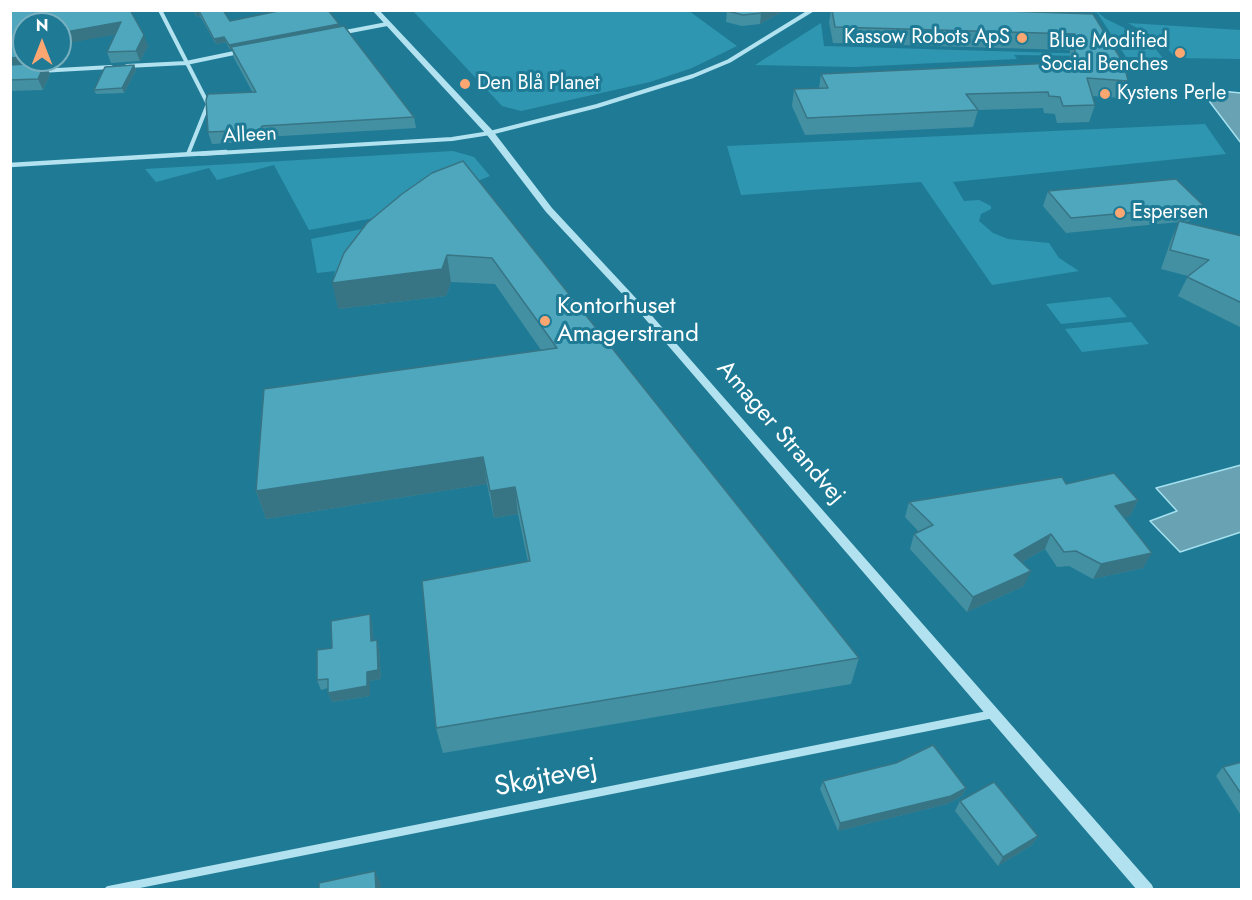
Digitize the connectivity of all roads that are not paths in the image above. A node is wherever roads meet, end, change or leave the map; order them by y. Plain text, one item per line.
1 (160, 10) edge
2 (375, 10) edge
3 (812, 10) edge
4 (387, 24) junction
5 (330, 35) edge
6 (247, 51) edge
7 (186, 63) junction
8 (72, 69) edge
9 (490, 133) junction
10 (188, 154) junction
11 (10, 165) edge
12 (993, 714) junction
13 (108, 890) edge
14 (1147, 890) edge

1 - 7 street
2 - 4 street, Amager Strandvej
3 - 9 street, Alleen
4 - 5 street
4 - 9 street, Amager Strandvej
6 - 7 street
7 - 8 street
7 - 10 street
9 - 10 street, Alleen
9 - 12 street, Amager Strandvej
10 - 11 street, Alleen
12 - 13 street, Skøjtevej
12 - 14 street, Amager Strandvej

